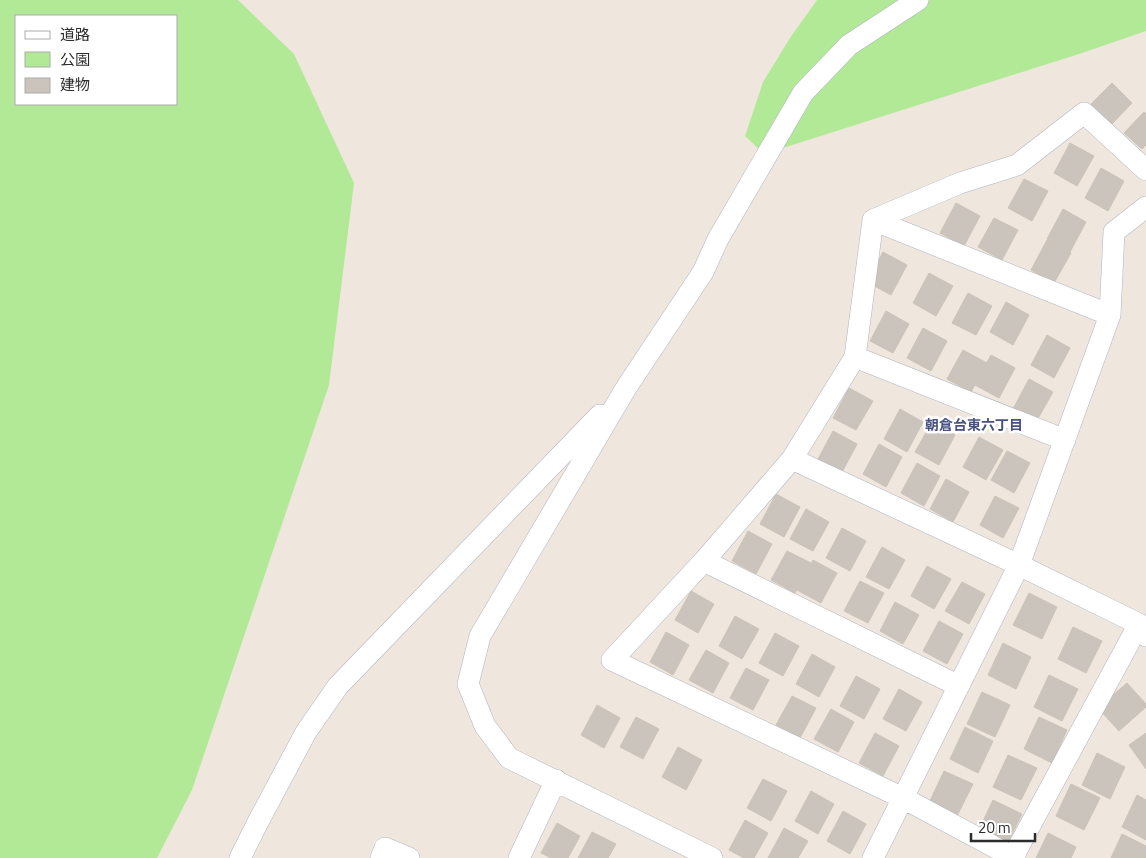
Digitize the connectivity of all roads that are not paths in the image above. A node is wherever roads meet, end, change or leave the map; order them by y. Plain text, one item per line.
1 (918, 0) edge
2 (1146, 170) edge
3 (1146, 207) edge
4 (873, 220) junction
5 (1110, 315) junction
6 (855, 357) junction
7 (626, 388) junction
8 (1065, 440) junction
9 (792, 459) junction
10 (704, 561) junction
11 (1019, 565) junction
12 (1142, 630) edge
13 (959, 686) junction
14 (556, 780) junction
15 (903, 798) junction
16 (240, 858) edge
17 (381, 858) edge
18 (409, 858) edge
19 (519, 858) edge
20 (712, 858) edge
21 (873, 858) edge
22 (1014, 858) edge

1 - 7 street
2 - 4 street
3 - 5 street
4 - 5 street
4 - 6 street
5 - 8 street
6 - 8 street
6 - 9 street
7 - 14 street
7 - 16 street
8 - 11 street
9 - 10 street
9 - 11 street
10 - 13 street
10 - 15 street
11 - 12 street
11 - 13 street
12 - 22 street
13 - 15 street
14 - 19 street
14 - 20 street
15 - 21 street
15 - 22 street
17 - 18 street

